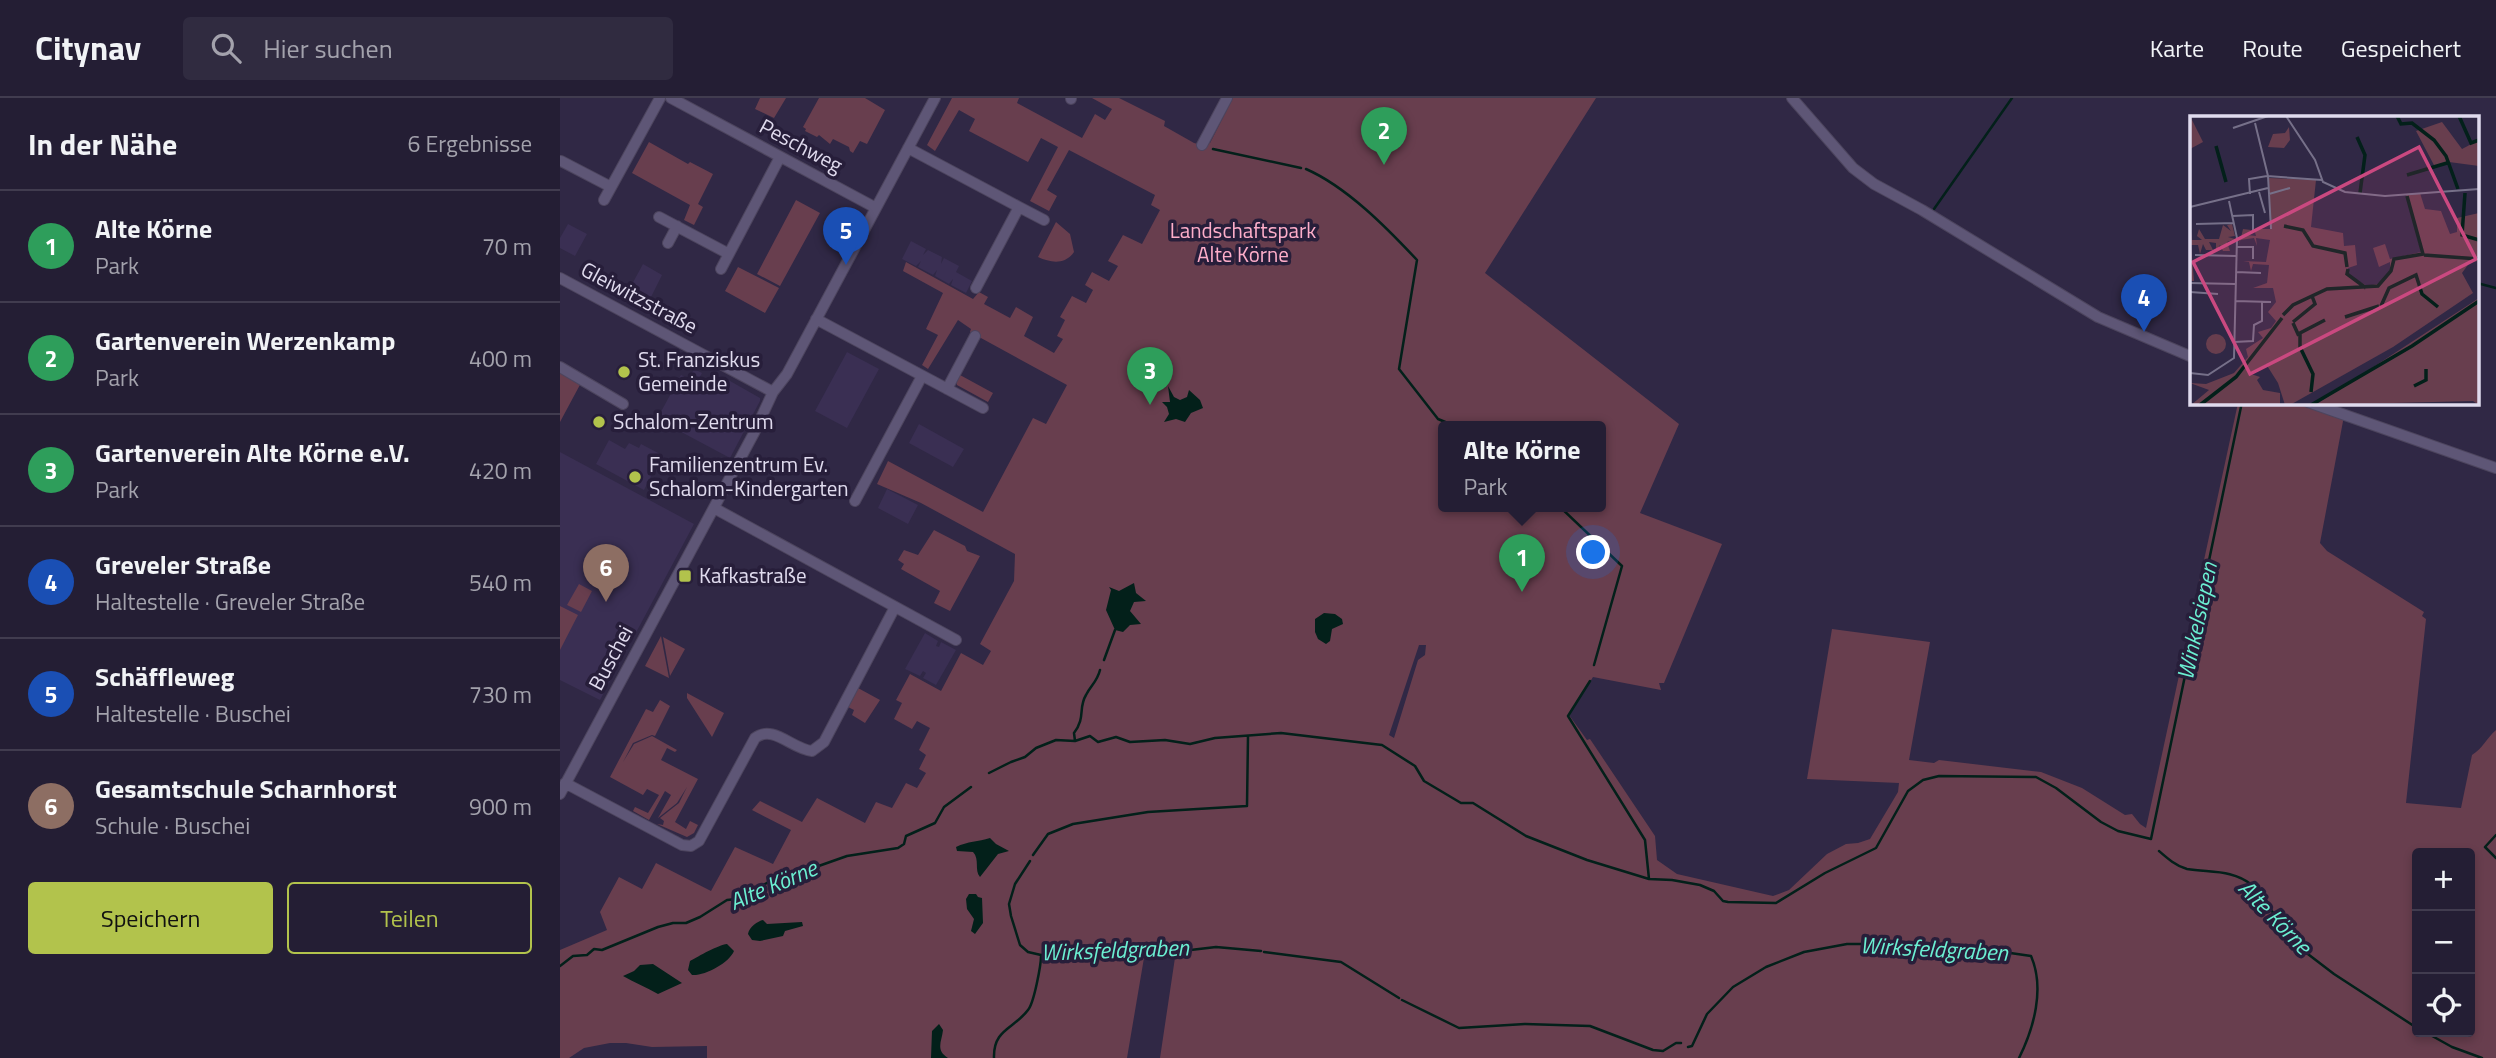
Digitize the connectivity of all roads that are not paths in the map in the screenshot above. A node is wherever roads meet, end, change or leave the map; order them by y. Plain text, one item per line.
1 (660, 98) edge
2 (670, 98) edge
3 (935, 98) edge
4 (1227, 98) edge
5 (1792, 98) edge
6 (1202, 145) dead end
7 (908, 148) junction
8 (780, 157) junction
9 (561, 161) edge
10 (611, 187) junction
11 (604, 200) dead end
12 (1019, 207) junction
13 (876, 208) junction
14 (659, 217) dead end
15 (1044, 220) dead end
16 (677, 226) junction
17 (668, 243) dead end
18 (729, 254) junction
19 (721, 270) dead end
20 (560, 278) edge
21 (976, 288) dead end
22 (816, 319) junction
23 (975, 336) dead end
24 (2190, 356) edge
25 (560, 367) edge
26 (922, 376) junction
27 (947, 389) junction
28 (773, 393) junction
29 (623, 404) dead end
30 (2314, 404) edge
31 (983, 408) dead end
32 (2496, 468) edge
33 (855, 501) dead end
34 (714, 509) junction
35 (895, 607) junction
36 (956, 640) dead end
37 (563, 788) edge

1 - 10 street
2 - 8 street, Peschweg
3 - 7 street, Buschei
4 - 6 street
5 - 24 street
7 - 12 street
7 - 13 street, Buschei
8 - 13 street, Peschweg
8 - 18 street
9 - 10 street
10 - 11 street
12 - 15 street
12 - 21 street
13 - 22 street, Buschei
14 - 16 street
16 - 17 street
16 - 18 street
18 - 19 street
20 - 28 street, Gleiwitzstraße
22 - 26 street
22 - 28 street, Buschei
23 - 27 street
25 - 29 street
26 - 27 street
26 - 33 street
27 - 31 street
28 - 34 street, Buschei
30 - 32 street
34 - 35 street
34 - 37 street, Buschei
35 - 36 street
35 - 37 street

